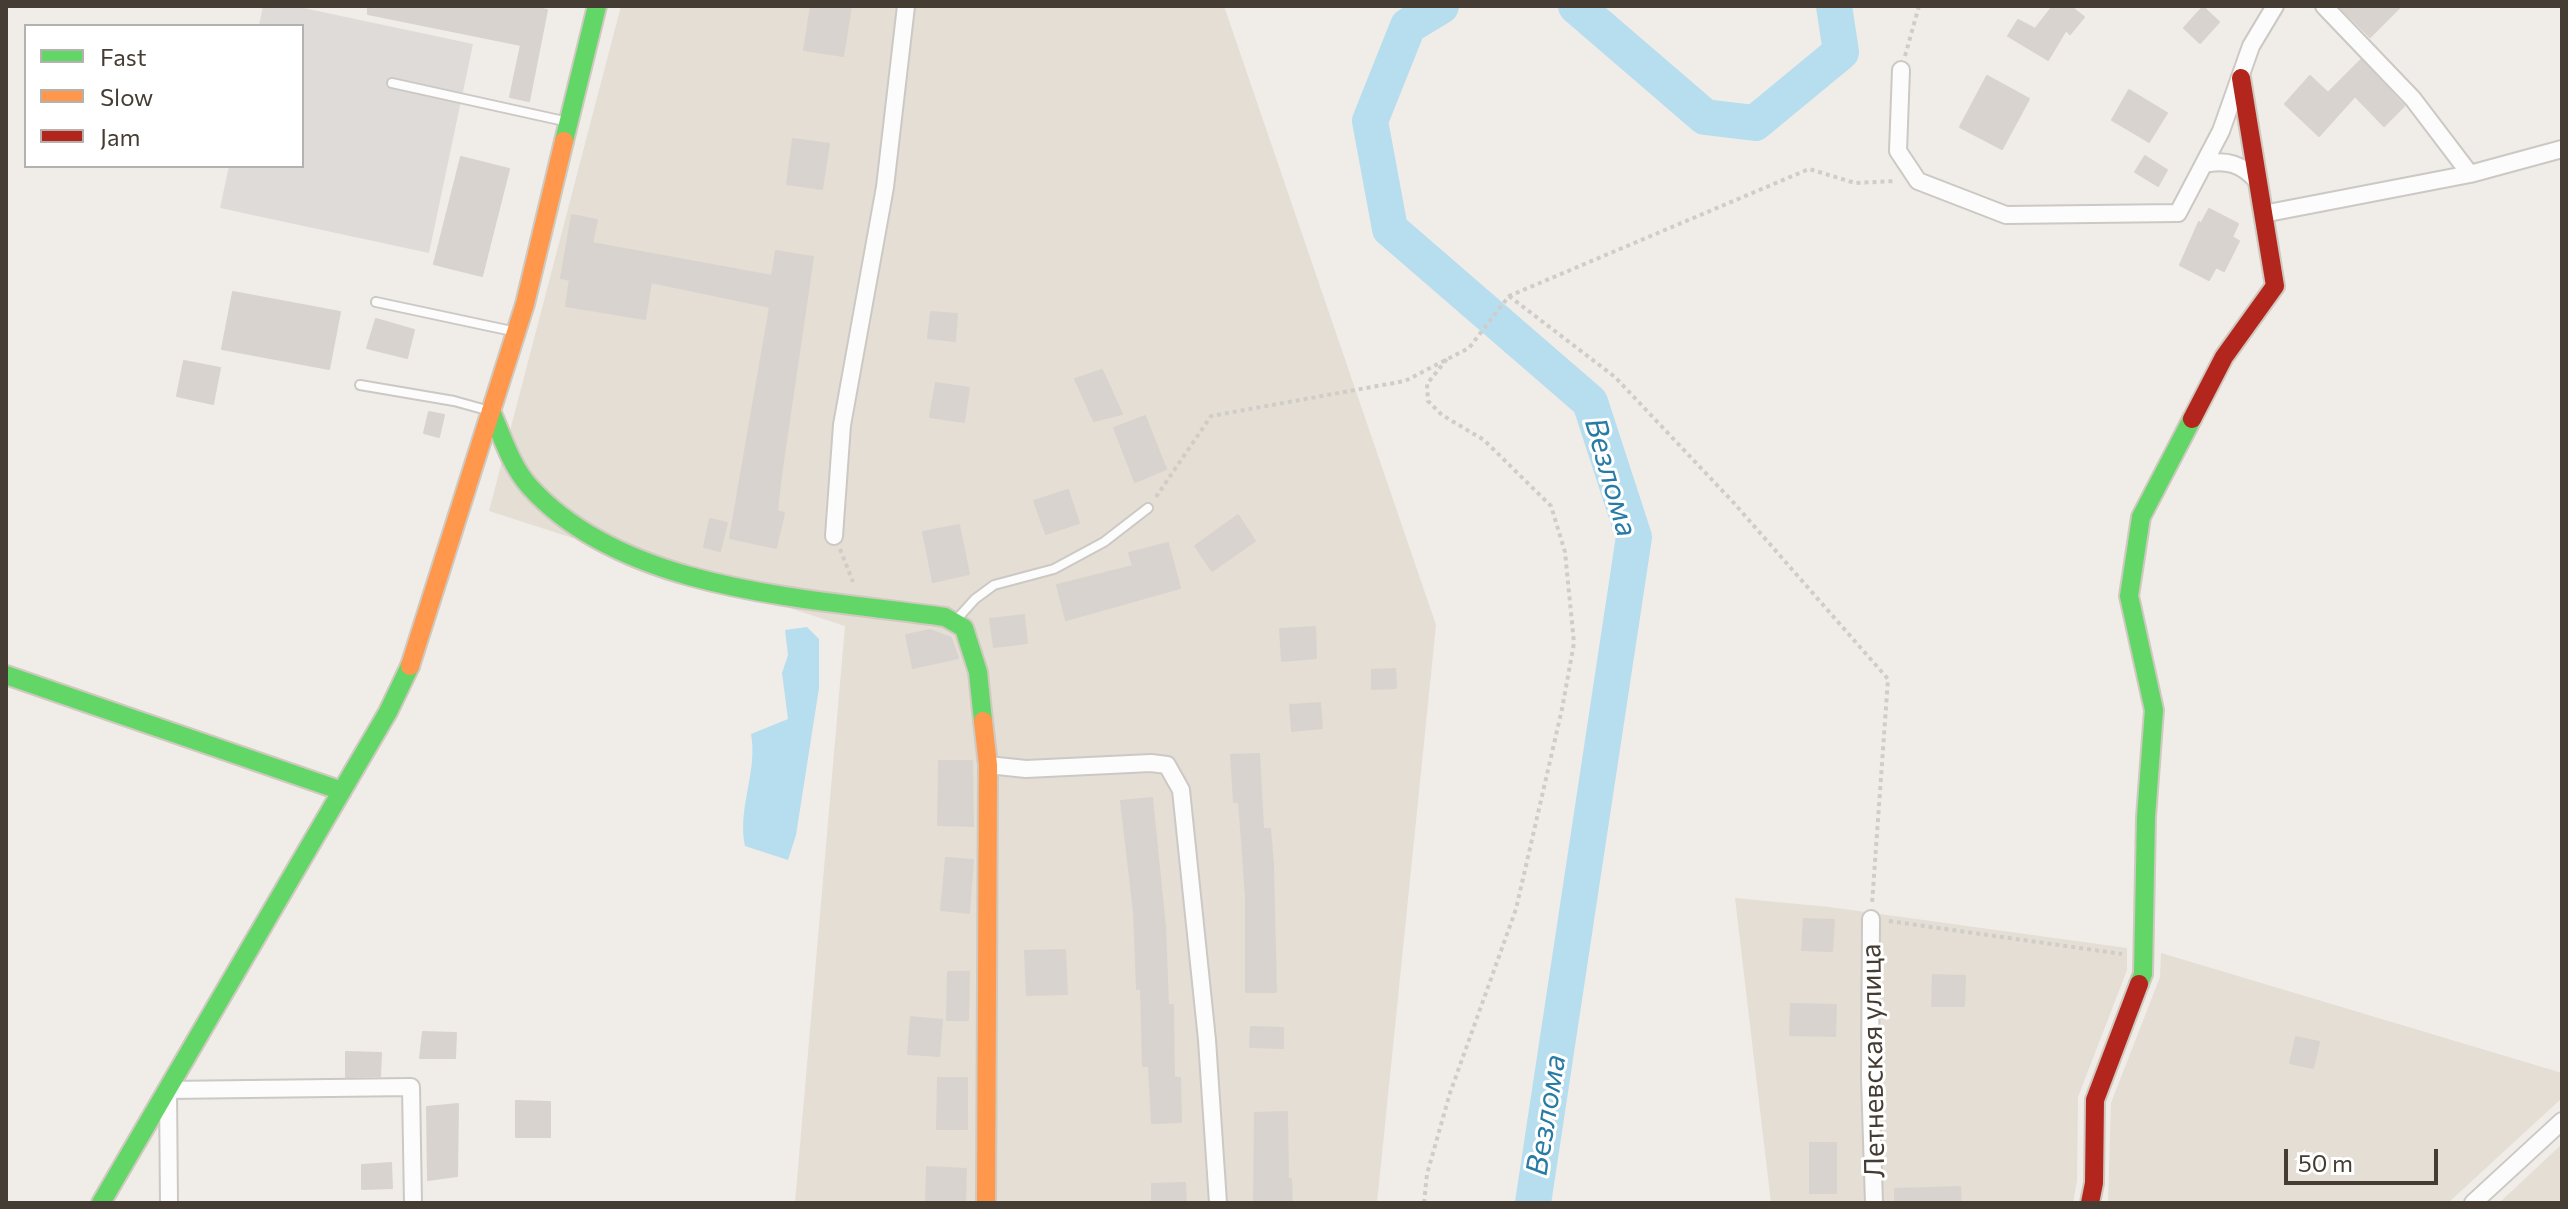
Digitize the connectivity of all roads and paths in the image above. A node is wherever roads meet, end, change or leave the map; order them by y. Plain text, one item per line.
1 (597, 6) edge
2 (906, 6) edge
3 (1919, 6) edge
4 (2275, 6) edge
5 (2324, 6) edge
6 (1901, 70) joint
7 (2241, 78) junction
8 (392, 83) dead end
9 (569, 122) junction
10 (2562, 149) edge
11 (2204, 164) junction
12 (2470, 174) junction
13 (1918, 181) junction
14 (2258, 182) junction
15 (2263, 214) junction
16 (1509, 296) junction
17 (376, 302) dead end
18 (516, 332) junction
19 (1447, 359) junction
20 (360, 385) dead end
21 (491, 411) junction
22 (1148, 508) joint
23 (834, 536) joint
24 (857, 603) junction
25 (955, 621) junction
26 (6, 675) edge
27 (988, 765) junction
28 (342, 791) junction
29 (1871, 919) junction
30 (2144, 957) junction
31 (2562, 1121) edge
32 (101, 1203) edge
33 (169, 1203) edge
34 (413, 1203) edge
35 (986, 1203) edge
36 (1218, 1203) edge
37 (1424, 1203) edge
38 (1874, 1203) edge
39 (2090, 1203) edge
40 (2473, 1203) edge

1 - 9 street
2 - 23 street
3 - 6 path
4 - 7 street
5 - 12 street
6 - 13 street
7 - 11 street
7 - 14 street
8 - 9 lane
9 - 18 street
10 - 12 street
11 - 13 street
11 - 14 street
12 - 15 street
13 - 16 path
14 - 15 street
15 - 30 street
16 - 19 path
16 - 29 path
17 - 18 lane
18 - 21 street
19 - 22 path
19 - 37 path
20 - 21 lane
21 - 24 street
21 - 28 street
22 - 25 lane
23 - 24 path
24 - 25 street
25 - 27 street
26 - 28 street
27 - 35 street
27 - 36 street
28 - 32 street
29 - 30 path
29 - 38 street, Летневская улица
30 - 39 street
31 - 40 street
33 - 34 street

